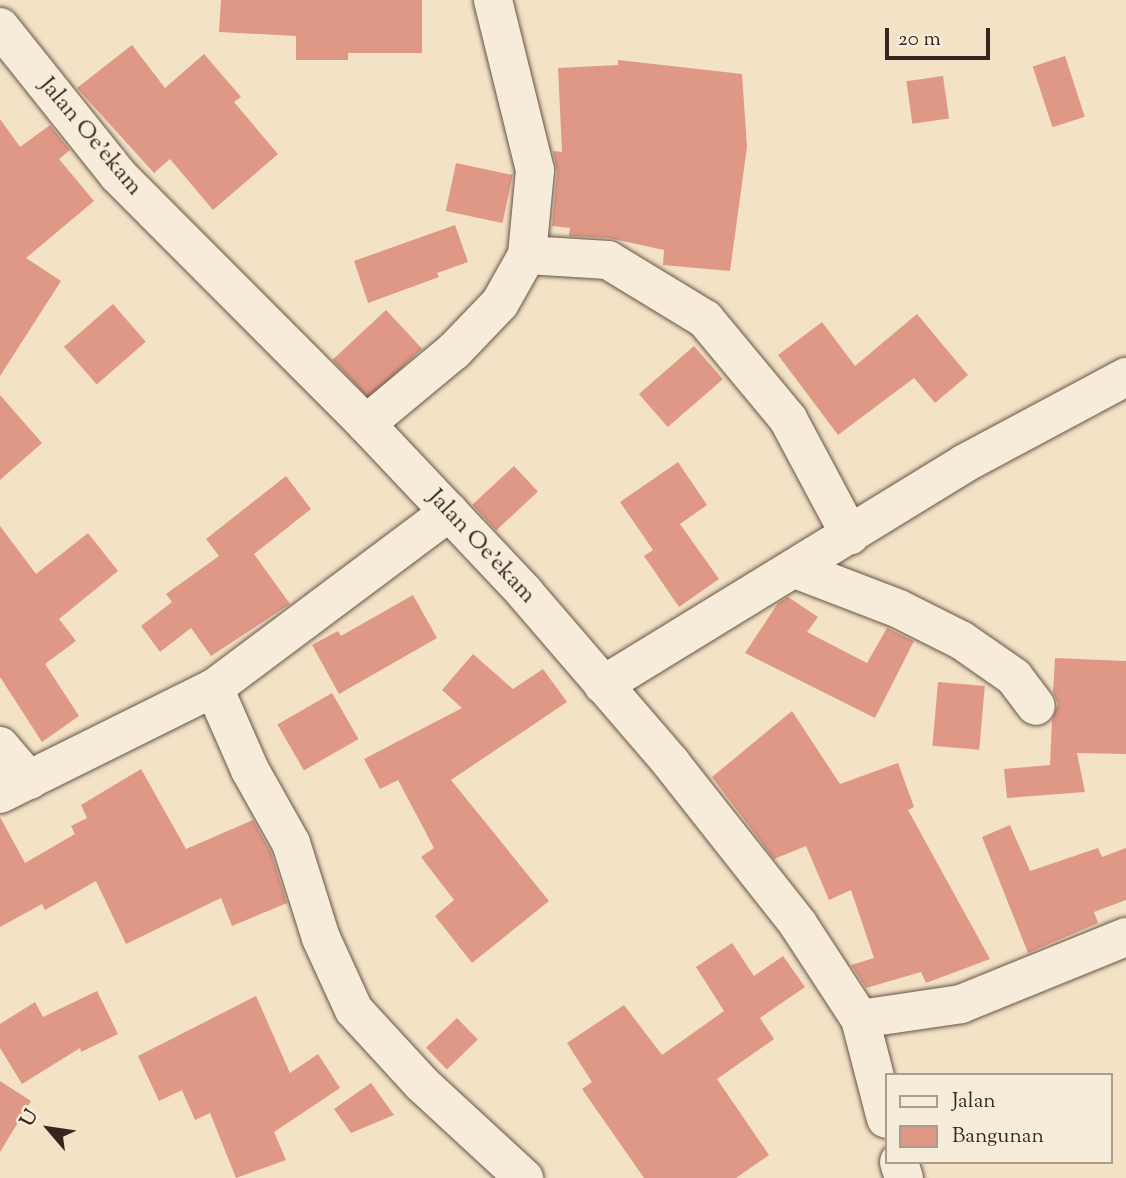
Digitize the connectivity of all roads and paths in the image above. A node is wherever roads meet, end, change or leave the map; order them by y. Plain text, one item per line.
1 (493, 0) edge
2 (0, 27) edge
3 (527, 255) junction
4 (1126, 377) edge
5 (366, 424) junction
6 (449, 512) junction
7 (850, 534) junction
8 (795, 569) junction
9 (603, 685) junction
10 (214, 688) junction
11 (1036, 706) dead end
12 (0, 746) edge
13 (15, 787) edge
14 (1126, 937) edge
15 (860, 1019) junction
16 (884, 1111) edge
17 (524, 1178) edge

1 - 3 street
2 - 5 street, Jalan Oe'ekam
3 - 5 street
3 - 7 street
4 - 7 street
5 - 6 street, Jalan Oe'ekam
6 - 9 street, Jalan Oe'ekam
6 - 10 street
7 - 8 street
8 - 9 street
8 - 11 street
9 - 15 street, Jalan Oe'ekam
10 - 13 street
10 - 17 street
12 - 13 street
14 - 15 street
15 - 16 street, Jalan Oe'ekam

